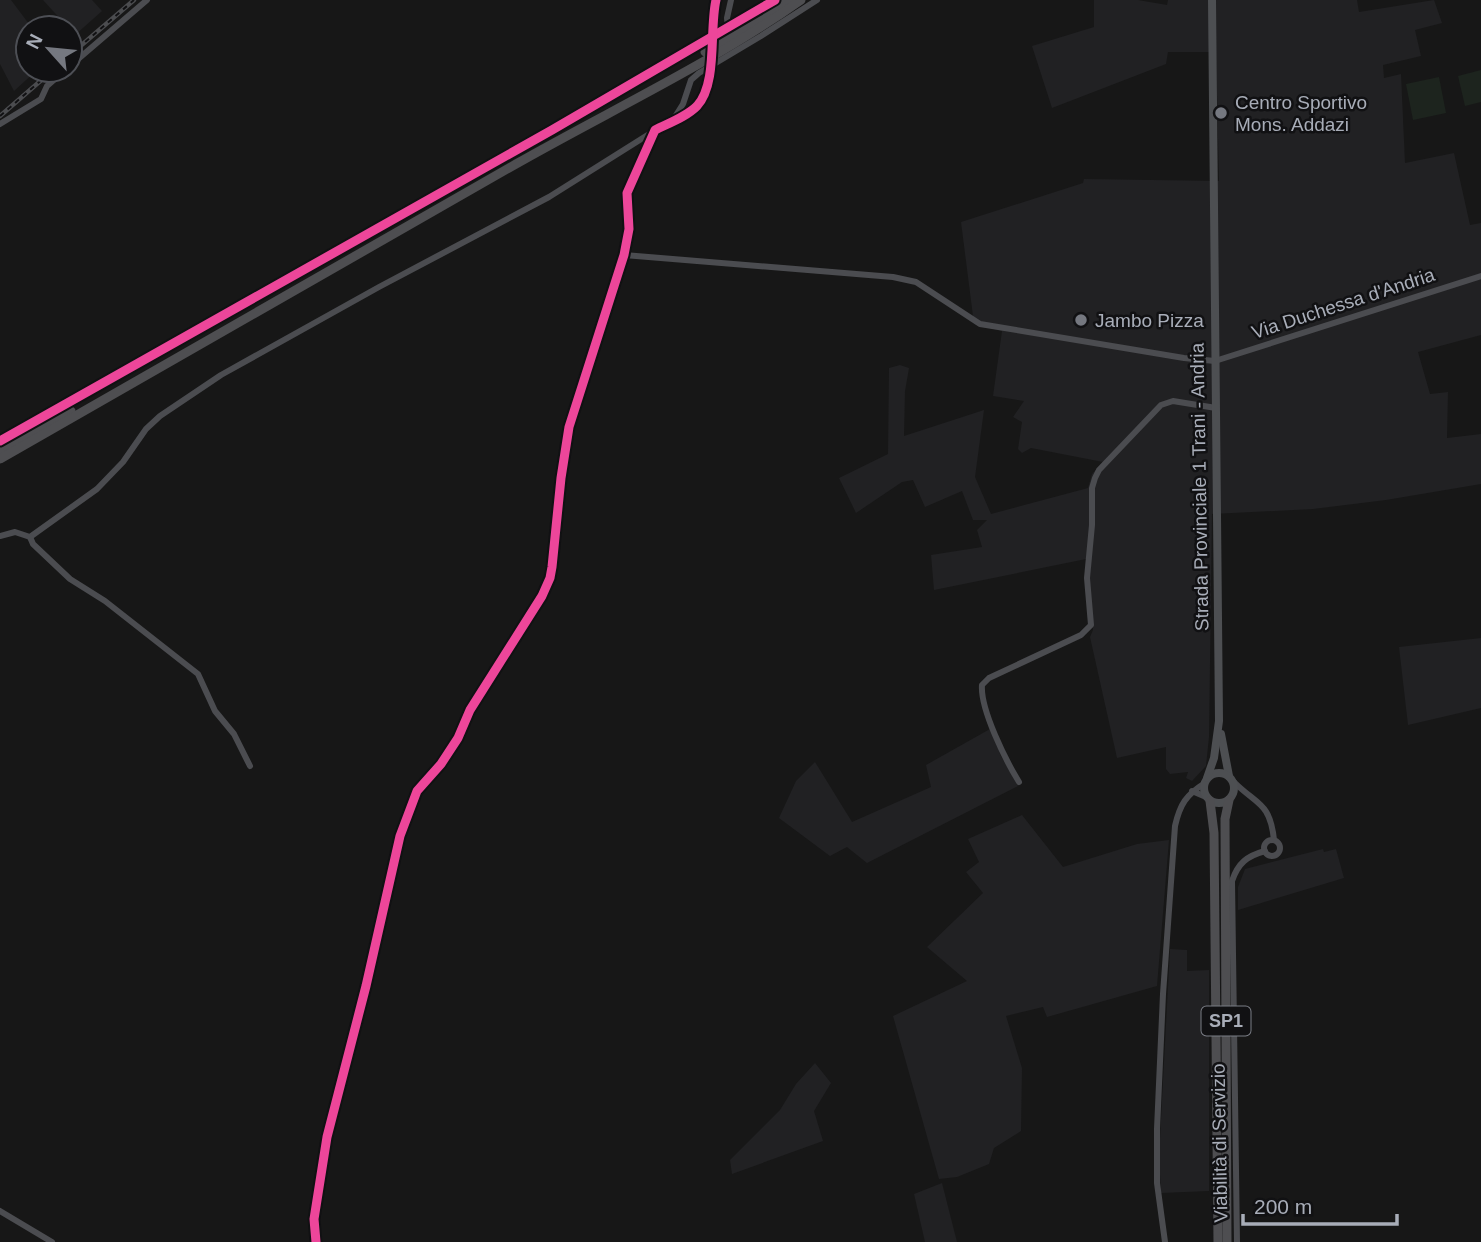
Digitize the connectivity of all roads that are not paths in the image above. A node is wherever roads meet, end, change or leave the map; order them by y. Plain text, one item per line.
1 (147, 0) edge
2 (716, 0) edge
3 (731, 0) edge
4 (775, 0) edge
5 (790, 0) edge
6 (801, 0) edge
7 (817, 0) edge
8 (1212, 0) edge
9 (728, 28) junction
10 (84, 54) edge
11 (49, 84) edge
12 (672, 122) junction
13 (0, 124) edge
14 (655, 130) junction
15 (624, 255) junction
16 (1481, 276) edge
17 (1215, 361) junction
18 (1216, 408) junction
19 (0, 441) edge
20 (0, 451) edge
21 (0, 459) edge
22 (0, 536) edge
23 (30, 537) junction
24 (1219, 721) junction
25 (250, 766) dead end
26 (1231, 779) junction
27 (1206, 780) junction
28 (1019, 782) dead end
29 (1192, 791) junction
30 (1208, 799) junction
31 (1229, 800) junction
32 (1274, 840) junction
33 (1265, 851) junction
34 (0, 1211) edge
35 (52, 1242) edge
36 (316, 1242) edge
37 (1165, 1242) edge
38 (1218, 1242) edge
39 (1227, 1242) edge
40 (1237, 1242) edge

1 - 10 street
2 - 12 street, bridge
3 - 9 street
4 - 9 street
5 - 20 highway
6 - 21 highway
7 - 12 street
8 - 17 main road, Strada Provinciale 1 Trani - Andria / SP1
9 - 19 street
11 - 13 street
12 - 14 street
14 - 15 street
14 - 23 street
15 - 17 street
15 - 36 street
16 - 17 street, Via Duchessa d'Andria
17 - 18 main road, Strada Provinciale 1 Trani - Andria / SP1
18 - 24 main road, Strada Provinciale 1 Trani - Andria / SP1
18 - 28 street
22 - 23 street
23 - 25 street
24 - 26 main road, Strada Provinciale 1 Trani - Andria / SP1
24 - 27 main road, Strada Provinciale 1 Trani - Andria / SP1
26 - 27 main road
26 - 31 main road, Strada Provinciale 1 Trani - Andria / SP1
26 - 32 street
27 - 29 street
27 - 30 main road, Strada Provinciale 1 Trani - Andria / SP1
29 - 30 street
29 - 37 street
30 - 31 main road
30 - 38 highway, Strada Provinciale 1 Trani - Andria / SP1
31 - 39 highway, Strada Provinciale 1 Trani - Andria / SP1
32 - 33 street
32 - 33 street
33 - 40 street, Viabilità di Servizio
34 - 35 street

